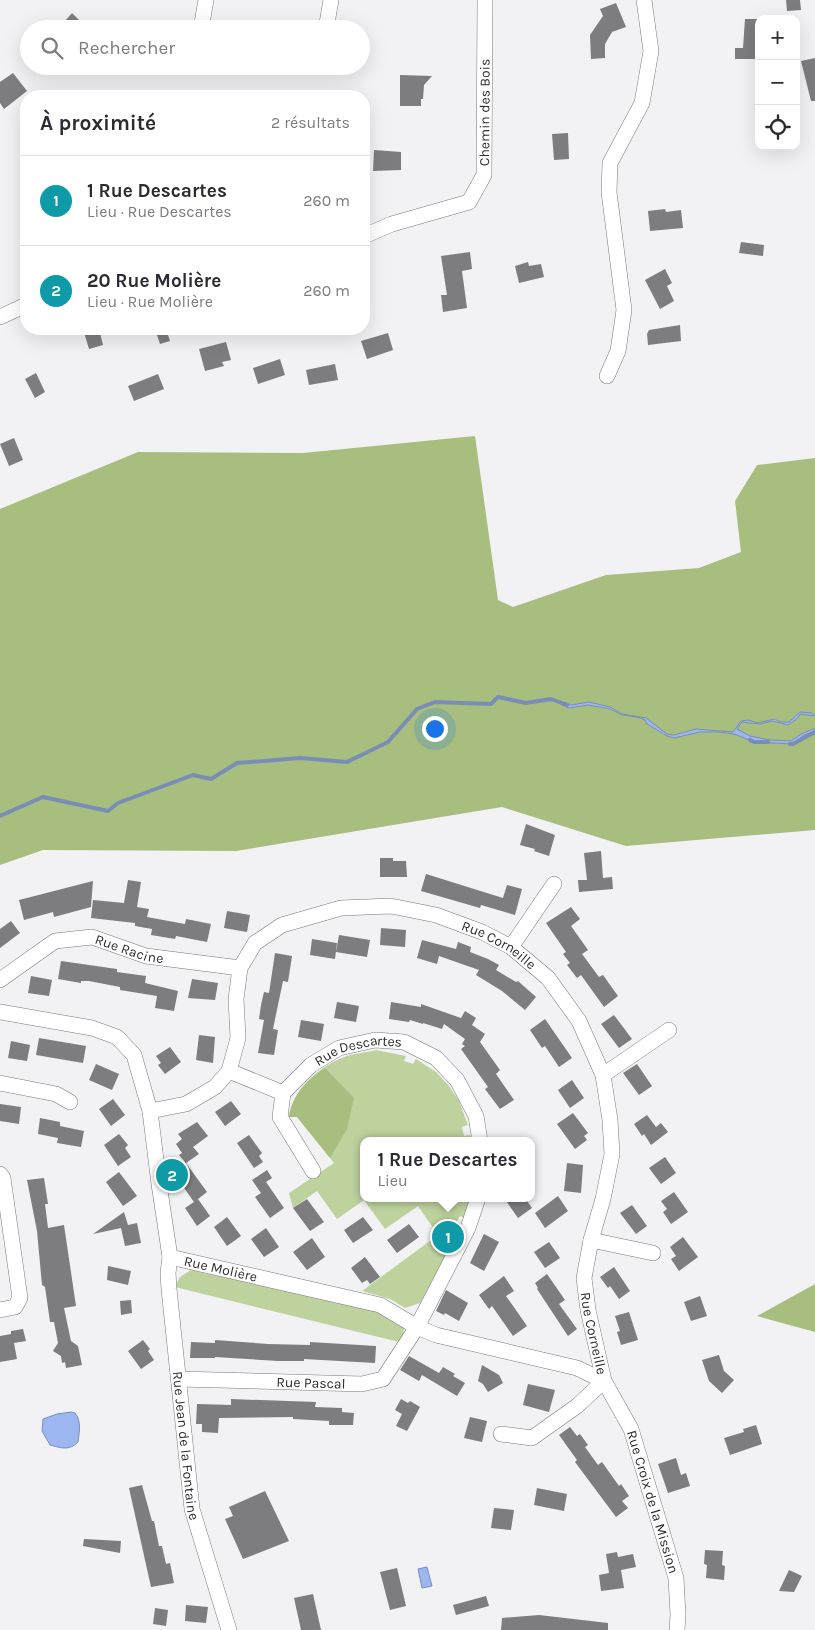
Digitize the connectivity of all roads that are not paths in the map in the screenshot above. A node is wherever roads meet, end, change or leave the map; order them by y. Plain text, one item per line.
1 (206, 0) edge
2 (331, 0) edge
3 (485, 0) edge
4 (644, 0) edge
5 (203, 20) edge
6 (328, 20) edge
7 (370, 233) edge
8 (20, 309) edge
9 (0, 317) edge
10 (607, 376) dead end
11 (554, 884) dead end
12 (511, 947) junction
13 (240, 968) junction
14 (0, 980) edge
15 (0, 1012) edge
16 (669, 1030) dead end
17 (229, 1070) junction
18 (603, 1075) junction
19 (0, 1083) edge
20 (283, 1093) junction
21 (70, 1102) dead end
22 (150, 1111) junction
23 (479, 1137) edge
24 (313, 1171) dead end
25 (0, 1174) edge
26 (477, 1202) edge
27 (591, 1240) junction
28 (653, 1253) dead end
29 (170, 1257) junction
30 (0, 1310) edge
31 (417, 1327) junction
32 (178, 1379) junction
33 (604, 1381) junction
34 (501, 1434) dead end
35 (229, 1630) edge
36 (676, 1630) edge

1 - 5 street
2 - 6 street
3 - 7 street, Chemin des Bois
4 - 10 street
8 - 9 street
11 - 12 street
12 - 13 street, Rue Corneille
12 - 18 street, Rue Corneille
13 - 14 street, Rue Racine
13 - 17 street, Rue Corneille
15 - 22 street, Rue Molière
16 - 18 street
17 - 20 street
17 - 22 street, Rue Corneille
18 - 27 street, Rue Corneille
19 - 21 street
20 - 23 street, Rue Descartes
20 - 24 street
22 - 29 street, Rue Molière
25 - 30 street
26 - 31 street
27 - 28 street
27 - 33 street, Rue Corneille
29 - 31 street, Rue Molière
29 - 32 street, Rue Jean de la Fontaine
31 - 32 street, Rue Pascal
31 - 33 street, Rue Molière
32 - 35 street, Rue Jean de la Fontaine
33 - 34 street
33 - 36 street, Rue Croix de la Mission

